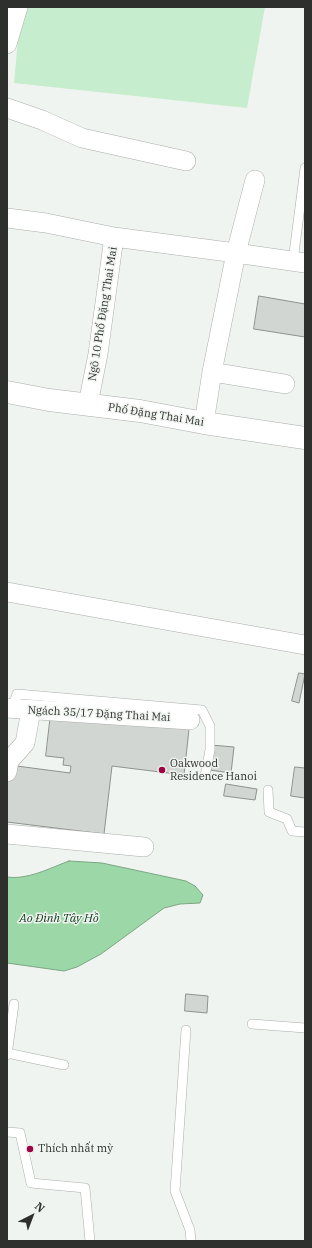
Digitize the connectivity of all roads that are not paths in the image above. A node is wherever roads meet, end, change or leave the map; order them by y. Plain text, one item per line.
1 (18, 7) edge
2 (7, 44) edge
3 (7, 108) edge
4 (186, 161) dead end
5 (305, 168) edge
6 (255, 180) dead end
7 (7, 218) edge
8 (114, 237) junction
9 (236, 253) junction
10 (299, 262) edge
11 (212, 372) junction
12 (285, 384) dead end
13 (7, 392) edge
14 (88, 404) junction
15 (204, 423) junction
16 (305, 438) edge
17 (7, 592) edge
18 (305, 645) edge
19 (9, 709) edge
20 (31, 710) junction
21 (190, 720) dead end
22 (7, 772) edge
23 (205, 776) dead end
24 (268, 790) dead end
25 (305, 832) edge
26 (7, 834) edge
27 (144, 847) dead end
28 (14, 1004) dead end
29 (252, 1024) dead end
30 (305, 1028) edge
31 (186, 1030) dead end
32 (7, 1054) edge
33 (64, 1066) dead end
34 (7, 1132) edge
35 (90, 1241) edge
36 (191, 1241) edge

1 - 2 street
3 - 4 street
5 - 10 lane
6 - 9 street
7 - 8 street, Ngõ 10 Phố Đặng Thai Mai
8 - 9 street
8 - 14 street, Ngõ 10 Phố Đặng Thai Mai
9 - 10 street
9 - 11 street
11 - 12 street
11 - 15 street
13 - 14 street, Phố Đặng Thai Mai
14 - 15 street, Phố Đặng Thai Mai
15 - 16 street, Phố Đặng Thai Mai
17 - 18 street
19 - 20 street, Ngách 35/17 Đặng Thai Mai
19 - 23 lane
20 - 21 street, Ngách 35/17 Đặng Thai Mai
20 - 22 street
24 - 25 lane
26 - 27 street
28 - 32 lane
29 - 30 lane
31 - 36 lane
32 - 33 lane
34 - 35 lane

